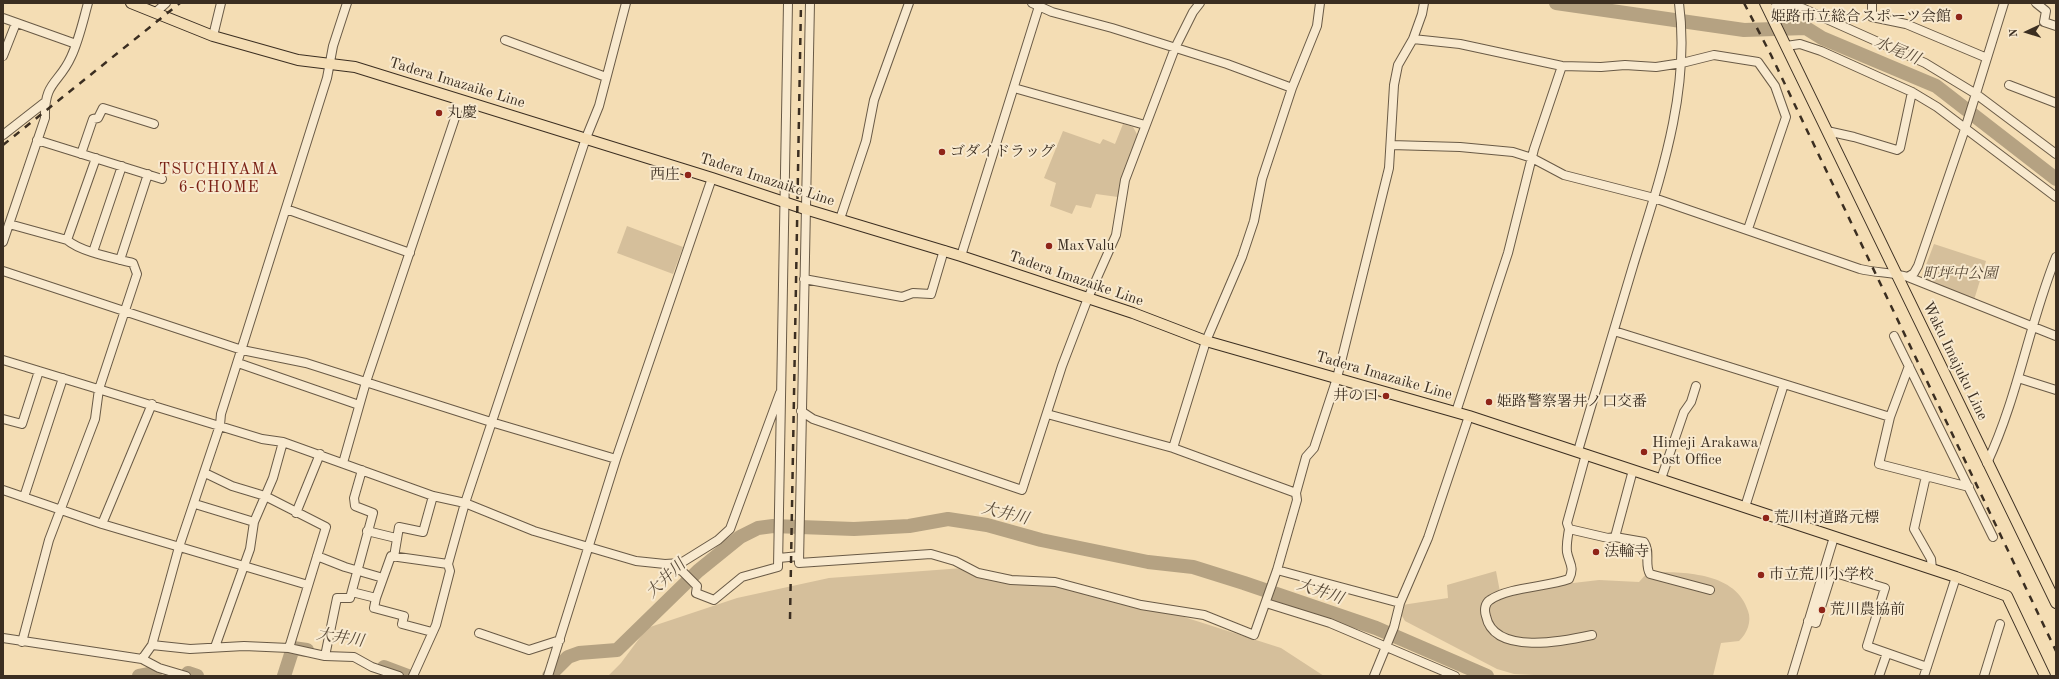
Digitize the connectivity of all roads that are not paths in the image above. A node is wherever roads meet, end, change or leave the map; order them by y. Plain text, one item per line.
1 (88, 3) edge
2 (131, 3) edge
3 (166, 3) edge
4 (221, 3) edge
5 (347, 3) edge
6 (626, 3) edge
7 (788, 3) edge
8 (810, 3) edge
9 (909, 3) edge
10 (1200, 3) edge
11 (1320, 3) edge
12 (1424, 3) edge
13 (1679, 3) edge
14 (1872, 3) edge
15 (2004, 3) edge
16 (2036, 3) edge
17 (1037, 4) edge
18 (1767, 6) edge
19 (155, 13) junction
20 (3, 18) edge
21 (16, 23) junction
22 (2056, 26) edge
23 (213, 36) junction
24 (1413, 38) junction
25 (505, 40) dead end
26 (76, 44) junction
27 (1786, 46) junction
28 (1175, 48) junction
29 (3, 56) edge
30 (1987, 58) junction
31 (1682, 63) junction
32 (330, 64) junction
33 (1562, 66) junction
34 (606, 77) junction
35 (2009, 85) dead end
36 (1014, 88) junction
37 (1292, 88) junction
38 (1912, 92) junction
39 (1976, 94) junction
40 (461, 100) junction
41 (44, 103) junction
42 (2056, 103) edge
43 (154, 124) dead end
44 (1146, 126) junction
45 (1965, 129) junction
46 (1827, 131) junction
47 (3, 135) edge
48 (586, 138) junction
49 (37, 140) junction
50 (1391, 145) junction
51 (81, 154) junction
52 (2056, 154) edge
53 (96, 158) junction
54 (1532, 158) junction
55 (122, 166) junction
56 (148, 174) junction
57 (712, 178) junction
58 (162, 179) dead end
59 (2056, 197) edge
60 (1654, 198) junction
61 (785, 201) junction
62 (286, 209) junction
63 (806, 209) junction
64 (840, 219) junction
65 (9, 224) junction
66 (1748, 229) junction
67 (66, 240) junction
68 (3, 242) edge
69 (944, 250) junction
70 (93, 252) junction
71 (410, 253) junction
72 (961, 256) junction
73 (2056, 258) edge
74 (120, 260) junction
75 (3, 271) edge
76 (1895, 273) junction
77 (1908, 277) junction
78 (804, 279) junction
79 (1088, 298) junction
80 (124, 311) junction
81 (2033, 327) junction
82 (1614, 331) junction
83 (1894, 336) dead end
84 (2056, 336) edge
85 (1206, 341) junction
86 (242, 350) junction
87 (3, 360) edge
88 (238, 363) junction
89 (1909, 366) junction
90 (39, 371) junction
91 (63, 378) junction
92 (1337, 378) junction
93 (2018, 378) junction
94 (366, 382) junction
95 (1784, 384) junction
96 (1696, 386) dead end
97 (99, 388) junction
98 (2056, 390) edge
99 (780, 393) junction
100 (152, 404) junction
101 (359, 405) junction
102 (801, 411) junction
103 (1456, 412) junction
104 (1046, 414) junction
105 (1469, 416) junction
106 (1890, 417) junction
107 (3, 419) edge
108 (491, 422) junction
109 (220, 425) junction
110 (283, 442) junction
111 (1173, 448) junction
112 (1582, 453) junction
113 (320, 454) junction
114 (616, 459) junction
115 (343, 463) junction
116 (1988, 463) junction
117 (362, 470) junction
118 (1634, 470) junction
119 (205, 473) junction
120 (1926, 476) junction
121 (1661, 479) junction
122 (1969, 487) junction
123 (3, 490) edge
124 (1296, 493) junction
125 (265, 496) junction
126 (433, 496) junction
127 (24, 497) junction
128 (195, 504) junction
129 (465, 504) junction
130 (1745, 508) junction
131 (61, 510) junction
132 (296, 513) junction
133 (254, 522) junction
134 (102, 524) junction
135 (1569, 529) junction
136 (367, 531) junction
137 (1616, 537) junction
138 (1834, 537) junction
139 (1993, 537) dead end
140 (396, 538) junction
141 (179, 547) junction
142 (589, 548) junction
143 (317, 556) junction
144 (799, 556) junction
145 (394, 557) junction
146 (779, 558) junction
147 (448, 564) junction
148 (672, 564) junction
149 (243, 566) junction
150 (1932, 569) junction
151 (1277, 570) junction
152 (358, 572) junction
153 (1956, 577) junction
154 (382, 578) junction
155 (308, 585) junction
156 (1710, 590) dead end
157 (352, 592) junction
158 (376, 598) junction
159 (1266, 602) junction
160 (1400, 603) junction
161 (2056, 603) edge
162 (1808, 621) junction
163 (2000, 624) dead end
164 (432, 632) junction
165 (479, 633) dead end
166 (1592, 635) dead end
167 (3, 638) edge
168 (560, 640) junction
169 (22, 642) junction
170 (152, 645) junction
171 (216, 647) junction
172 (1386, 647) junction
173 (289, 648) junction
174 (1887, 653) junction
175 (325, 656) junction
176 (142, 659) junction
177 (1927, 667) junction
178 (186, 676) edge
179 (399, 676) edge
180 (413, 676) edge
181 (548, 676) edge
182 (1374, 676) edge
183 (1455, 676) edge
184 (1792, 676) edge
185 (1879, 676) edge
186 (1924, 676) edge
187 (1984, 676) edge
188 (2045, 676) edge

1 - 26 street
2 - 19 main road, Tadera Imazaike Line
3 - 19 street
4 - 23 street
5 - 32 street
6 - 34 street
7 - 61 street
8 - 63 street
9 - 64 street
10 - 28 street
11 - 37 street
12 - 24 street
13 - 31 street
14 - 30 street
15 - 30 street
16 - 22 street
17 - 28 street
17 - 36 street
18 - 27 main road, Waku Imajuku Line
18 - 39 street
19 - 23 main road, Tadera Imazaike Line
20 - 21 street
21 - 26 street
21 - 29 street
23 - 32 main road, Tadera Imazaike Line
24 - 33 street
24 - 50 street
25 - 34 street
26 - 41 street
27 - 38 street
27 - 46 main road, Waku Imajuku Line
28 - 37 street
28 - 44 street
30 - 39 street
31 - 33 street
31 - 60 street
31 - 66 street
32 - 40 main road, Tadera Imazaike Line
32 - 62 street
33 - 54 street
34 - 48 street
35 - 42 street
36 - 44 street
36 - 72 street
37 - 85 street
38 - 45 street
38 - 46 street
39 - 45 street
39 - 52 street
40 - 48 main road, Tadera Imazaike Line
40 - 71 street
41 - 47 street
41 - 49 street
43 - 51 street
44 - 79 street
45 - 59 street
45 - 77 street
46 - 76 main road, Waku Imajuku Line
48 - 57 main road, Tadera Imazaike Line
48 - 108 street
49 - 51 street
49 - 65 street
50 - 54 street
50 - 92 street
51 - 53 street
53 - 55 street
53 - 67 street
54 - 60 street
54 - 103 street
55 - 56 street
55 - 70 street
56 - 58 street
56 - 74 street
57 - 61 main road, Tadera Imazaike Line
57 - 114 street
60 - 66 street
60 - 82 street
61 - 63 main road, Tadera Imazaike Line
61 - 99 street
62 - 71 street
62 - 86 street
63 - 64 main road, Tadera Imazaike Line
63 - 78 street
64 - 69 main road, Tadera Imazaike Line
65 - 67 street
65 - 68 street
66 - 76 street
67 - 70 street
69 - 72 main road, Tadera Imazaike Line
69 - 78 street
70 - 74 street
71 - 94 street
72 - 79 main road, Tadera Imazaike Line
73 - 81 street
74 - 80 street
75 - 80 street
76 - 77 street
76 - 116 main road, Waku Imajuku Line
77 - 81 street
78 - 102 street
79 - 85 main road, Tadera Imazaike Line
79 - 104 street
80 - 86 street
80 - 97 street
81 - 84 street
81 - 93 street
82 - 95 street
82 - 112 street
83 - 89 street
85 - 92 main road, Tadera Imazaike Line
85 - 111 street
86 - 88 street
86 - 94 street
87 - 90 street
88 - 101 street
88 - 109 street
89 - 106 street
89 - 122 street
90 - 91 street
90 - 107 street
91 - 97 street
91 - 127 street
92 - 103 main road, Tadera Imazaike Line
92 - 124 street
93 - 98 street
93 - 116 street
94 - 101 street
94 - 108 street
95 - 106 street
95 - 130 street
96 - 121 street
97 - 100 street
97 - 131 street
99 - 146 street
99 - 148 street
100 - 109 street
100 - 134 street
101 - 115 street
102 - 104 street
102 - 144 street
103 - 105 main road, Tadera Imazaike Line
104 - 111 street
105 - 112 main road, Tadera Imazaike Line
105 - 160 street
106 - 120 street
108 - 114 street
108 - 129 street
109 - 110 street
109 - 119 street
110 - 113 street
110 - 125 street
111 - 124 street
112 - 118 main road, Tadera Imazaike Line
112 - 135 street
113 - 115 street
113 - 132 street
114 - 142 street
115 - 117 street
116 - 161 main road, Waku Imajuku Line
117 - 126 street
117 - 136 street
118 - 121 main road, Tadera Imazaike Line
118 - 137 street
119 - 125 street
119 - 128 street
120 - 122 street
120 - 150 street
121 - 130 main road, Tadera Imazaike Line
122 - 139 street
123 - 127 street
124 - 151 street
125 - 132 street
125 - 133 street
126 - 129 street
126 - 140 street
127 - 131 street
128 - 133 street
128 - 141 street
129 - 142 street
129 - 147 street
130 - 138 main road, Tadera Imazaike Line
131 - 134 street
131 - 169 street
132 - 143 street
133 - 149 street
134 - 141 street
135 - 137 street
135 - 166 street
136 - 140 street
136 - 152 street
137 - 156 street
138 - 150 main road, Tadera Imazaike Line
138 - 162 street
140 - 145 street
141 - 149 street
141 - 170 street
142 - 148 street
142 - 168 street
143 - 152 street
143 - 155 street
144 - 146 street
144 - 159 street
145 - 147 street
145 - 154 street
146 - 148 street
147 - 164 street
149 - 155 street
149 - 171 street
150 - 153 main road, Tadera Imazaike Line
151 - 159 street
151 - 160 street
152 - 154 street
152 - 157 street
153 - 177 street
153 - 188 main road, Tadera Imazaike Line
154 - 158 street
155 - 173 street
157 - 158 street
157 - 175 street
158 - 164 street
159 - 172 street
160 - 172 street
162 - 174 street
162 - 184 street
163 - 187 street
164 - 180 street
165 - 168 street
167 - 169 street
168 - 181 street
169 - 176 street
170 - 171 street
170 - 176 street
171 - 173 street
172 - 182 street
172 - 183 street
173 - 175 street
174 - 177 street
174 - 185 street
175 - 179 street
176 - 178 street
177 - 186 street

